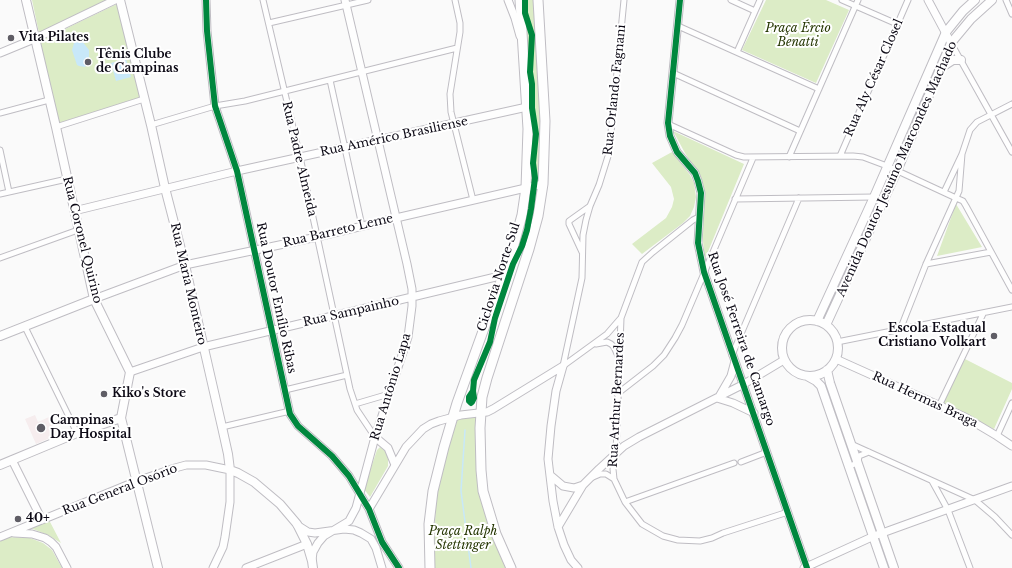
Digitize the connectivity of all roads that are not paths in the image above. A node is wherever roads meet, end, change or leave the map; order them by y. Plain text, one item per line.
1 (26, 0) edge
2 (115, 0) edge
3 (120, 0) edge
4 (206, 0) edge
5 (263, 0) edge
6 (368, 0) edge
7 (455, 0) edge
8 (508, 0) edge
9 (520, 0) edge
10 (538, 0) edge
11 (624, 0) edge
12 (680, 0) edge
13 (731, 0) edge
14 (760, 0) edge
15 (842, 0) edge
16 (858, 0) edge
17 (908, 0) edge
18 (928, 0) edge
19 (975, 0) edge
20 (992, 0) edge
21 (1006, 0) edge
22 (346, 3) edge
23 (855, 6) junction
24 (755, 11) junction
25 (963, 11) junction
26 (1012, 14) edge
27 (971, 19) junction
28 (268, 23) junction
29 (897, 24) junction
30 (678, 26) junction
31 (946, 32) junction
32 (34, 39) junction
33 (952, 43) junction
34 (457, 48) junction
35 (524, 50) junction
36 (737, 52) junction
37 (0, 53) edge
38 (961, 60) junction
39 (941, 67) junction
40 (362, 72) junction
41 (673, 73) junction
42 (330, 80) junction
43 (818, 89) junction
44 (284, 91) junction
45 (144, 99) junction
46 (49, 100) junction
47 (1012, 104) edge
48 (215, 106) junction
49 (527, 107) junction
50 (0, 114) edge
51 (990, 114) junction
52 (453, 124) junction
53 (668, 124) junction
54 (151, 125) junction
55 (56, 127) junction
56 (800, 131) junction
57 (378, 140) junction
58 (344, 147) junction
59 (0, 150) edge
60 (1012, 152) edge
61 (962, 154) junction
62 (840, 156) junction
63 (300, 157) junction
64 (789, 157) junction
65 (753, 158) junction
66 (887, 166) junction
67 (237, 171) junction
68 (897, 171) junction
69 (67, 179) junction
70 (543, 184) junction
71 (165, 188) junction
72 (526, 188) junction
73 (9, 192) junction
74 (944, 192) junction
75 (0, 194) edge
76 (874, 197) junction
77 (799, 198) junction
78 (956, 198) junction
79 (735, 199) junction
80 (473, 200) junction
81 (590, 206) junction
82 (74, 211) junction
83 (699, 217) junction
84 (396, 218) junction
85 (362, 226) junction
86 (78, 230) junction
87 (317, 237) junction
88 (254, 250) junction
89 (991, 252) junction
90 (583, 254) junction
91 (0, 258) edge
92 (926, 264) junction
93 (185, 265) junction
94 (704, 272) junction
95 (504, 275) junction
96 (1012, 290) edge
97 (413, 297) junction
98 (94, 299) junction
99 (1012, 307) edge
100 (983, 314) junction
101 (334, 316) junction
102 (621, 318) junction
103 (506, 320) junction
104 (818, 321) junction
105 (826, 325) junction
106 (25, 326) junction
107 (900, 330) junction
108 (271, 331) junction
109 (0, 336) edge
110 (837, 342) junction
111 (593, 345) junction
112 (203, 347) junction
113 (734, 358) junction
114 (836, 358) junction
115 (784, 360) junction
116 (619, 362) junction
117 (563, 366) junction
118 (827, 370) junction
119 (130, 372) junction
120 (347, 375) junction
121 (807, 376) junction
122 (744, 384) junction
123 (285, 390) junction
124 (389, 394) junction
125 (617, 394) junction
126 (718, 397) junction
127 (1012, 403) edge
128 (355, 404) junction
129 (939, 406) junction
130 (290, 411) junction
131 (481, 413) junction
132 (754, 413) junction
133 (121, 418) junction
134 (452, 418) junction
135 (222, 427) junction
136 (77, 433) junction
137 (997, 436) junction
138 (375, 437) junction
139 (851, 444) junction
140 (1012, 446) edge
141 (406, 447) junction
142 (388, 448) junction
143 (767, 452) junction
144 (868, 452) junction
145 (616, 454) junction
146 (12, 460) junction
147 (741, 462) dead end
148 (734, 463) dead end
149 (858, 463) junction
150 (0, 465) edge
151 (395, 466) junction
152 (849, 466) junction
153 (230, 470) junction
154 (550, 475) junction
155 (590, 478) junction
156 (614, 479) junction
157 (931, 480) junction
158 (137, 481) junction
159 (583, 485) junction
160 (1012, 486) edge
161 (359, 493) junction
162 (869, 493) junction
163 (860, 496) junction
164 (975, 500) junction
165 (625, 502) junction
166 (369, 509) junction
167 (948, 510) junction
168 (788, 512) junction
169 (42, 520) junction
170 (297, 524) junction
171 (558, 527) junction
172 (336, 530) junction
173 (377, 530) junction
174 (11, 533) junction
175 (883, 533) junction
176 (1012, 534) edge
177 (874, 536) junction
178 (0, 537) edge
179 (370, 540) junction
180 (307, 544) junction
181 (312, 564) edge
182 (216, 567) edge
183 (68, 568) edge
184 (158, 568) edge
185 (246, 568) edge
186 (382, 568) edge
187 (399, 568) edge
188 (430, 568) edge
189 (511, 568) edge
190 (578, 568) edge
191 (806, 568) edge
192 (884, 568) edge
193 (894, 568) edge
194 (970, 568) edge

1 - 32 main road, Rua Coronel Quirino
2 - 32 street
3 - 45 main road, Rua Maria Monteiro
4 - 48 street, Rua Doutor Emílio Ribas
5 - 28 street, Rua Padre Almeida
6 - 22 street
7 - 34 street
8 - 35 street
9 - 35 highway
10 - 70 highway
11 - 81 street, Rua Orlando Fagnani
12 - 30 street, Rua José Ferreira de Camargo
13 - 24 street
14 - 24 street
15 - 23 street
16 - 23 street
17 - 29 street, Rua Aly César Closel
18 - 31 street
19 - 25 main road, Avenida Doutor Jesuíno Marcondes Machado
20 - 27 main road, Avenida Doutor Jesuíno Marcondes Machado
21 - 26 street
22 - 28 street
22 - 40 street, Rua Antônio Lapa
23 - 29 street
23 - 43 street
24 - 36 street
25 - 27 main road
25 - 31 main road, Avenida Doutor Jesuíno Marcondes Machado
27 - 33 main road, Avenida Doutor Jesuíno Marcondes Machado
28 - 44 street, Rua Padre Almeida
29 - 62 street, Rua Aly César Closel
30 - 36 street
30 - 41 street, Rua José Ferreira de Camargo
31 - 33 street
31 - 66 main road, Avenida Doutor Jesuíno Marcondes Machado
32 - 37 street
32 - 46 main road, Rua Coronel Quirino
33 - 38 street
33 - 39 main road, Avenida Doutor Jesuíno Marcondes Machado
34 - 40 street
34 - 52 street
35 - 49 highway
36 - 43 street
38 - 39 main road
38 - 51 street
39 - 68 main road, Avenida Doutor Jesuíno Marcondes Machado
40 - 42 street
40 - 57 street, Rua Antônio Lapa
41 - 53 street, Rua José Ferreira de Camargo
41 - 56 street
42 - 44 street
42 - 58 street
43 - 56 street
44 - 48 street
44 - 63 street, Rua Padre Almeida
45 - 54 main road, Rua Maria Monteiro
45 - 55 street
46 - 50 street
46 - 55 main road, Rua Coronel Quirino
47 - 51 street
48 - 54 street
48 - 67 street, Rua Doutor Emílio Ribas
49 - 52 street, Rua Américo Brasiliense
49 - 72 highway
51 - 60 street
51 - 61 street
52 - 57 street, Rua Américo Brasiliense
52 - 80 street
53 - 65 street
53 - 83 street, Rua José Ferreira de Camargo
54 - 71 main road, Rua Maria Monteiro
55 - 69 main road, Rua Coronel Quirino
56 - 64 street
57 - 58 street, Rua Américo Brasiliense
57 - 84 street, Rua Antônio Lapa
58 - 63 street, Rua Américo Brasiliense
58 - 85 street
59 - 73 street
61 - 74 street
61 - 78 street
62 - 64 street
62 - 66 street
63 - 67 street, Rua Américo Brasiliense
63 - 87 street, Rua Padre Almeida
64 - 65 street
65 - 79 street
66 - 68 street
66 - 76 main road, Avenida Doutor Jesuíno Marcondes Machado
67 - 71 street, Rua Américo Brasiliense
67 - 88 street, Rua Doutor Emílio Ribas
68 - 74 street
68 - 105 main road, Avenida Doutor Jesuíno Marcondes Machado
69 - 73 street
69 - 82 main road, Rua Coronel Quirino
70 - 72 street, Rua Barreto Leme
70 - 103 highway
71 - 82 street, Rua Américo Brasiliense
71 - 93 main road, Rua Maria Monteiro
72 - 80 street, Rua Barreto Leme
72 - 95 highway
73 - 75 street
74 - 78 street
76 - 77 street
76 - 104 main road, Avenida Doutor Jesuíno Marcondes Machado
77 - 79 street
77 - 113 street
78 - 89 street
78 - 92 street
79 - 94 street
80 - 84 street, Rua Barreto Leme
81 - 90 street, Rua Orlando Fagnani
81 - 90 street
82 - 86 main road, Rua Coronel Quirino
83 - 94 street, Rua José Ferreira de Camargo
83 - 102 street, Rua Arthur Bernardes
84 - 85 street, Rua Barreto Leme
84 - 97 street, Rua Antônio Lapa
85 - 87 street, Rua Barreto Leme
86 - 91 street
86 - 98 main road, Rua Coronel Quirino
87 - 88 street, Rua Barreto Leme
87 - 101 street, Rua Padre Almeida
88 - 93 street, Rua Barreto Leme
88 - 108 street, Rua Doutor Emílio Ribas
89 - 92 street
89 - 96 street
90 - 117 street, Rua Orlando Fagnani
92 - 107 street
93 - 98 street, Rua Barreto Leme
93 - 112 main road, Rua Maria Monteiro
94 - 113 street, Rua José Ferreira de Camargo
94 - 125 street
95 - 97 street, Rua Sampainho
95 - 103 highway
95 - 134 highway
97 - 101 street, Rua Sampainho
97 - 124 street, Rua Antônio Lapa
98 - 106 main road, Rua Barreto Leme
98 - 119 main road, Rua Coronel Quirino
99 - 100 street
100 - 107 street
100 - 129 street
101 - 108 street, Rua Sampainho
101 - 120 street, Rua Padre Almeida
102 - 111 street
102 - 116 street, Rua Arthur Bernardes
103 - 131 highway
104 - 105 main road
104 - 115 main road
105 - 110 main road
106 - 109 main road, Rua Barreto Leme
106 - 136 street
107 - 110 street
108 - 112 street, Rua Sampainho
108 - 123 street, Rua Doutor Emílio Ribas
110 - 114 main road
111 - 116 street
111 - 117 street
112 - 119 street, Rua Sampainho
112 - 135 main road, Rua Maria Monteiro
113 - 122 street, Rua José Ferreira de Camargo
113 - 126 street
114 - 118 main road
114 - 129 street, Rua Hermas Braga
115 - 121 main road
115 - 122 street
116 - 125 street, Rua Arthur Bernardes
117 - 131 street
117 - 154 street
118 - 121 main road
118 - 139 main road
119 - 133 main road
120 - 123 street
120 - 128 street, Rua Padre Almeida
121 - 152 main road
122 - 126 street
122 - 132 street, Rua José Ferreira de Camargo
123 - 130 street, Rua Doutor Emílio Ribas
124 - 128 street
124 - 138 street, Rua Antônio Lapa
125 - 145 street, Rua Arthur Bernardes
126 - 132 street
126 - 145 street
127 - 137 street
128 - 138 street, Rua Padre Almeida
129 - 137 street, Rua Hermas Braga
130 - 135 street
130 - 161 street, Rua Doutor Emílio Ribas
131 - 134 street
131 - 189 highway
132 - 143 street, Rua José Ferreira de Camargo
133 - 136 main road
133 - 158 main road
134 - 141 street
134 - 188 highway
135 - 153 main road, Rua Maria Monteiro
136 - 146 main road
137 - 140 street, Rua Hermas Braga
138 - 142 street, Rua Padre Almeida
138 - 161 street, Rua Antônio Lapa
139 - 144 street
139 - 149 main road
141 - 142 street
141 - 151 street
142 - 151 street
143 - 147 street
143 - 168 street, Rua José Ferreira de Camargo
144 - 149 street
144 - 157 street
145 - 155 street
145 - 156 street, Rua Arthur Bernardes
146 - 150 main road
146 - 169 street
148 - 165 street
149 - 152 street
149 - 162 main road
151 - 166 street
152 - 163 main road
153 - 158 street, Rua General Osório
153 - 170 main road, Rua General Osório
153 - 182 street, Rua Maria Monteiro
154 - 159 street
154 - 171 street
155 - 156 street
155 - 159 street
156 - 165 street, Rua Arthur Bernardes
157 - 164 street
157 - 167 street
158 - 169 street, Rua General Osório
158 - 184 main road
159 - 171 street
160 - 164 street
161 - 166 street, Rua Doutor Emílio Ribas
161 - 172 street, Rua Antônio Lapa
162 - 163 main road
162 - 175 main road
163 - 177 main road
164 - 167 street
164 - 176 street
165 - 168 street, Rua Arthur Bernardes
166 - 173 street, Rua Doutor Emílio Ribas
167 - 175 street
167 - 194 street
168 - 191 street, Rua José Ferreira de Camargo
169 - 174 street, Rua General Osório
170 - 172 street
170 - 180 main road, Rua General Osório
171 - 190 street
172 - 179 street
172 - 181 street, Rua Antônio Lapa
173 - 179 street
173 - 187 street, Rua Doutor Emílio Ribas
174 - 178 street, Rua General Osório
174 - 183 street
175 - 177 street
175 - 193 main road
177 - 191 street
177 - 192 main road
179 - 186 street
180 - 181 main road, Rua General Osório
180 - 185 street

